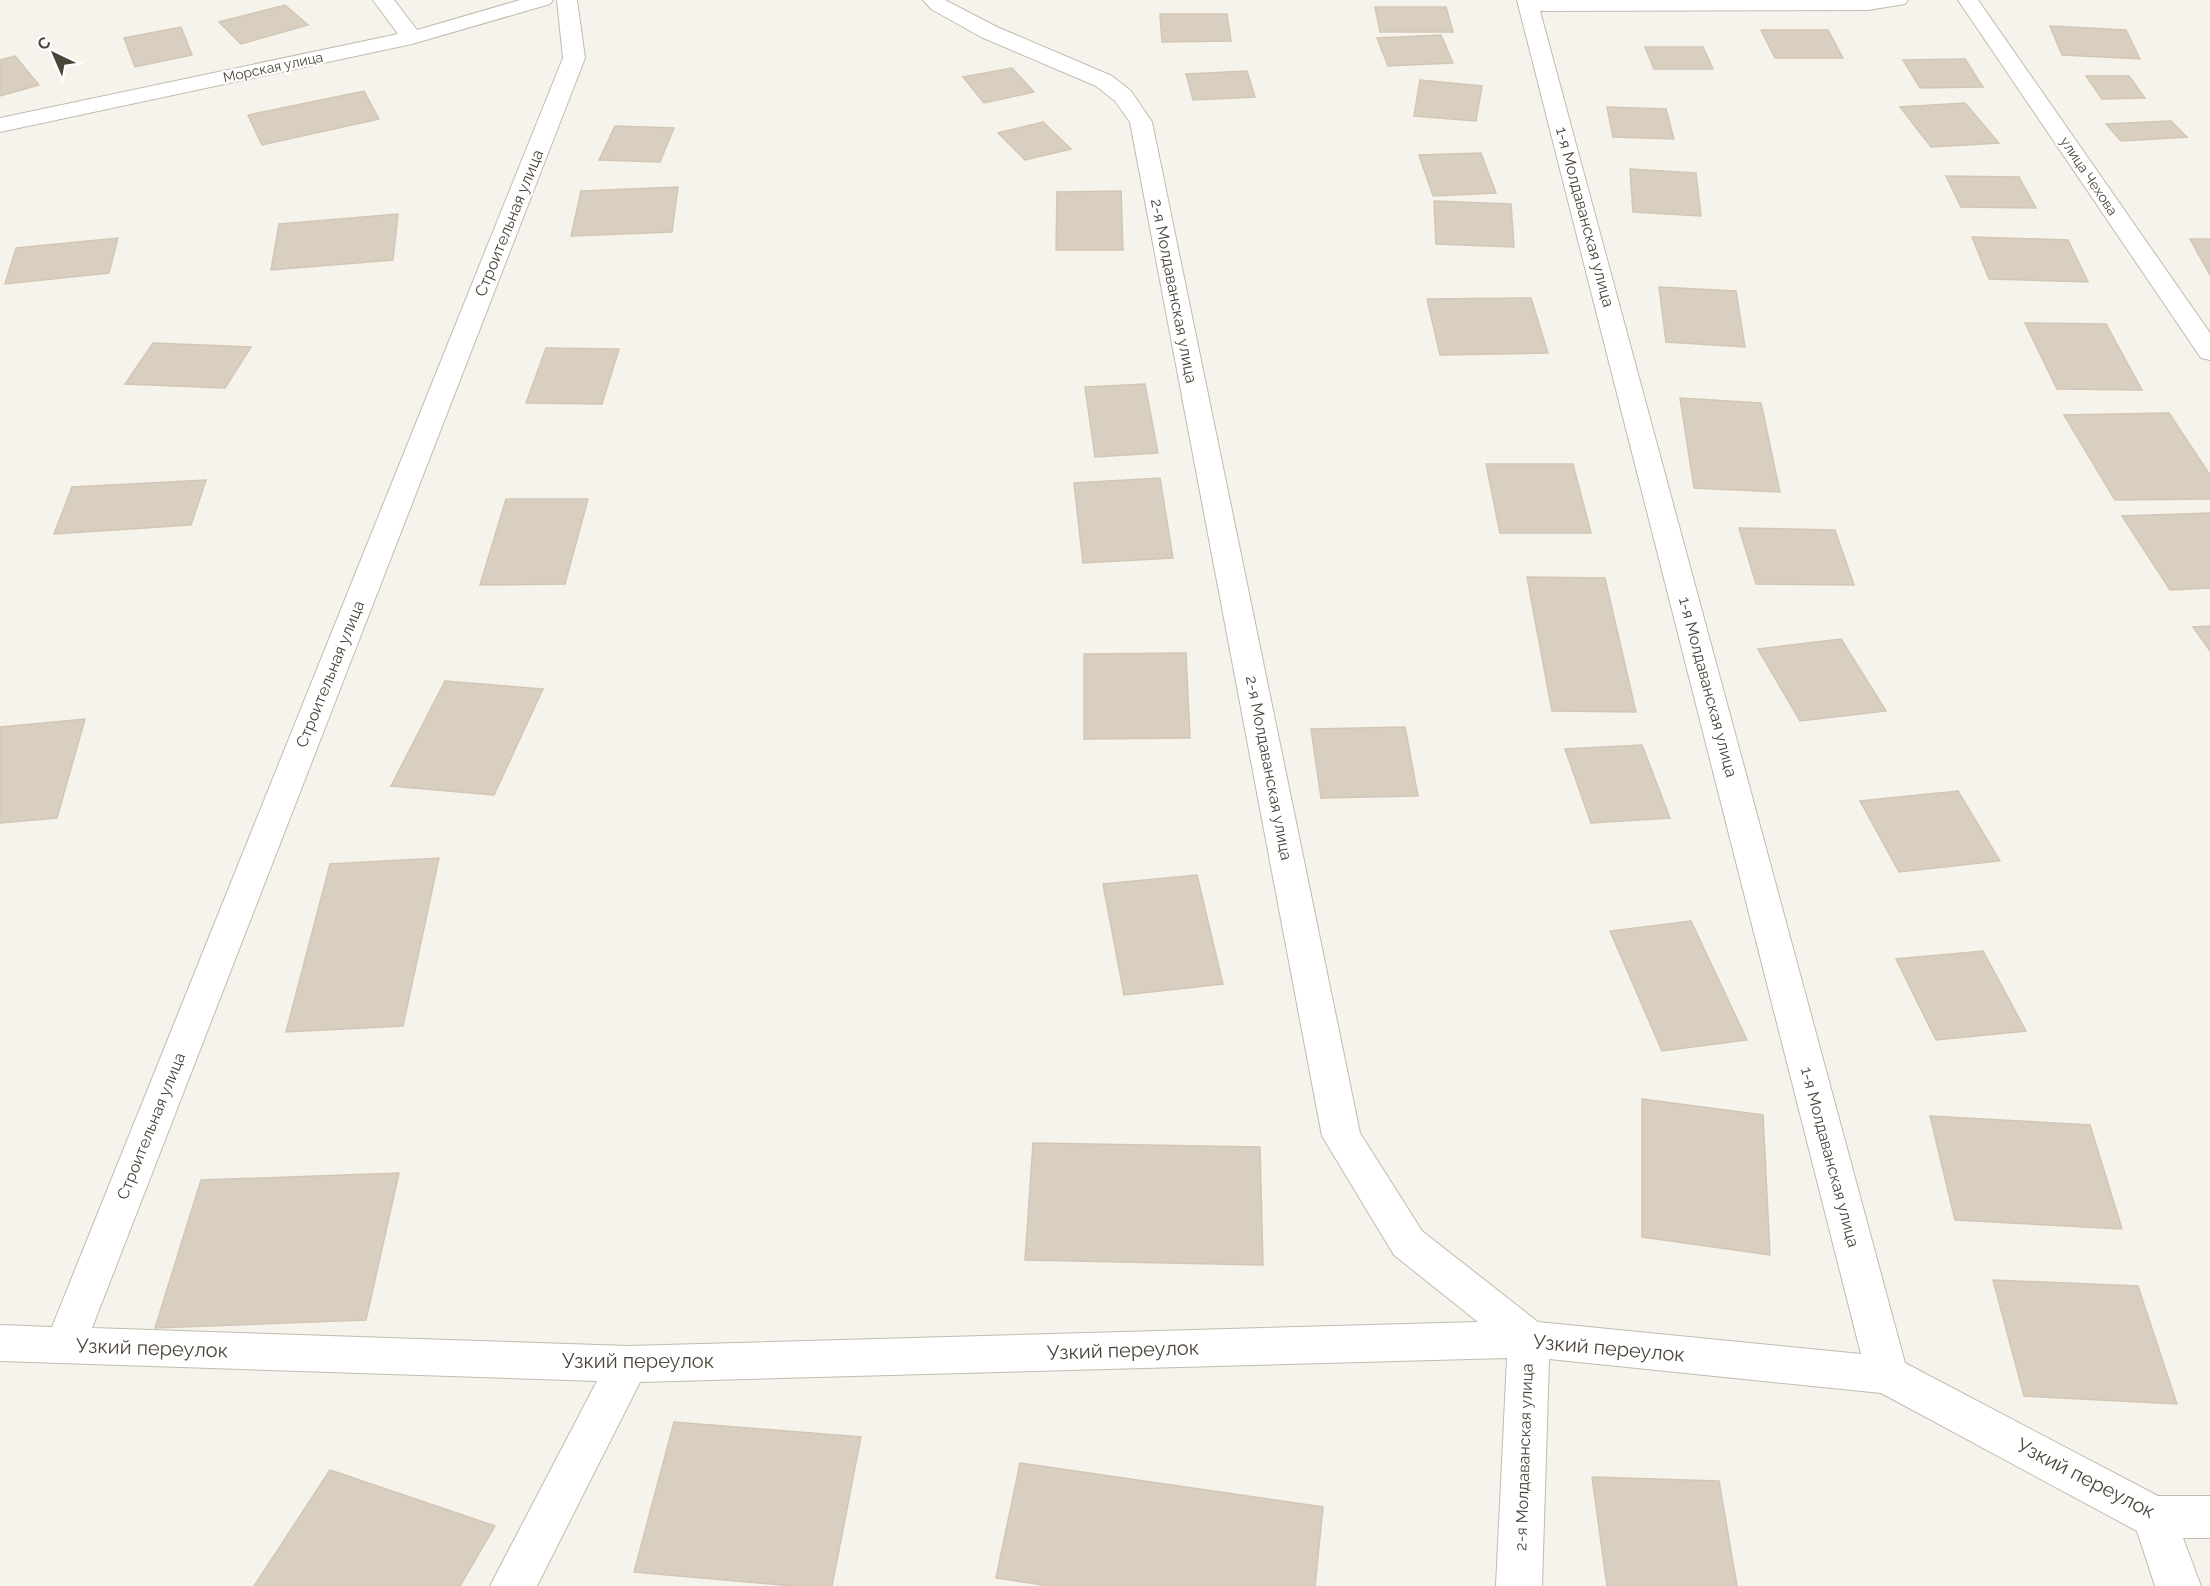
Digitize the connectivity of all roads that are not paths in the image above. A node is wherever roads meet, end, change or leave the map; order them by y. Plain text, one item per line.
1 (382, 0) edge
2 (543, 0) edge
3 (567, 0) edge
4 (933, 0) edge
5 (1898, 0) edge
6 (1968, 0) edge
7 (1529, 2) edge
8 (412, 38) junction
9 (0, 125) edge
10 (2210, 352) edge
11 (1529, 1339) junction
12 (0, 1343) edge
13 (65, 1345) junction
14 (628, 1364) junction
15 (1887, 1375) junction
16 (2154, 1517) junction
17 (2210, 1517) edge
18 (513, 1586) edge
19 (1519, 1586) edge
20 (2178, 1586) edge

1 - 8 street
2 - 8 street, Морская улица
3 - 13 street, Строительная улица
4 - 11 street, 2-я Молдаванская улица
5 - 7 street
6 - 10 street, улица Чехова
7 - 15 street, 1-я Молдаванская улица
8 - 9 street, Морская улица
11 - 14 street, Узкий переулок
11 - 15 street, Узкий переулок
11 - 19 street, 2-я Молдаванская улица
12 - 13 street, Узкий переулок
13 - 14 street, Узкий переулок
14 - 18 street
15 - 16 street, Узкий переулок
16 - 17 street, Узкий переулок
16 - 20 street

